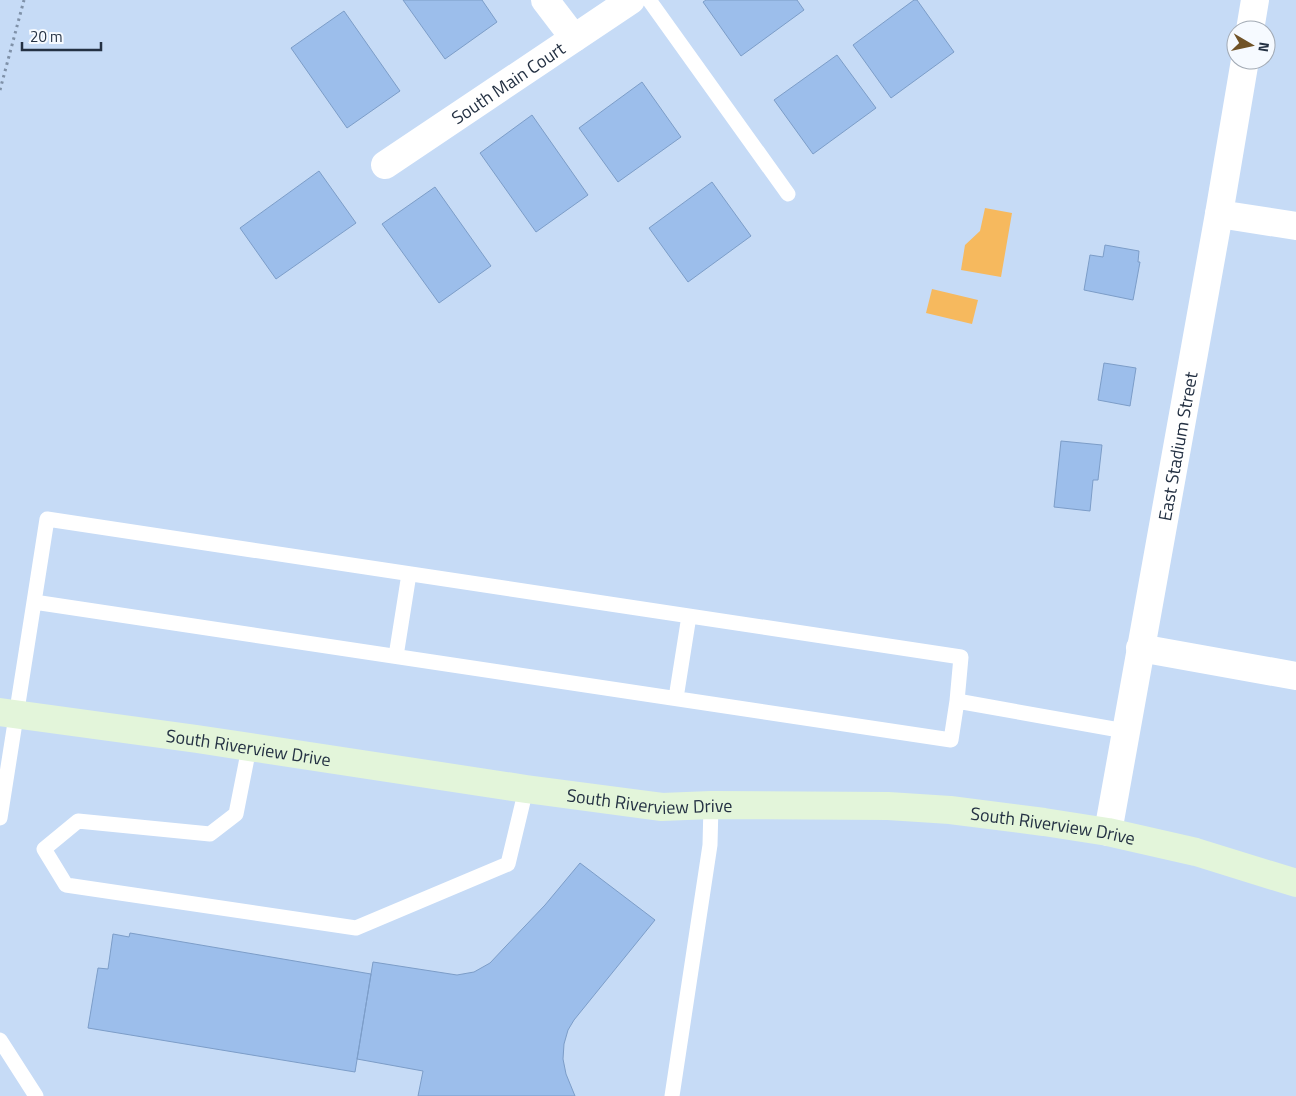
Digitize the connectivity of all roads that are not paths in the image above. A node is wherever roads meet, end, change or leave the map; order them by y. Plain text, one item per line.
1 (545, 0) edge
2 (631, 0) edge
3 (649, 0) edge
4 (1254, 0) edge
5 (1251, 20) edge
6 (574, 38) junction
7 (1243, 70) edge
8 (385, 165) dead end
9 (788, 194) dead end
10 (1219, 214) junction
11 (1296, 226) edge
12 (409, 574) junction
13 (34, 602) junction
14 (689, 616) junction
15 (1140, 648) junction
16 (396, 656) junction
17 (1296, 676) edge
18 (676, 698) junction
19 (957, 700) junction
20 (8, 713) edge
21 (1125, 732) junction
22 (249, 748) junction
23 (526, 789) junction
24 (711, 805) junction
25 (0, 818) edge
26 (1108, 832) junction
27 (1296, 883) edge
28 (0, 1040) edge
29 (36, 1096) edge
30 (672, 1096) edge

1 - 6 street
2 - 6 street, South Main Court
3 - 9 lane
4 - 5 street
6 - 8 street, South Main Court
7 - 10 street, East Stadium Street
10 - 11 street
10 - 15 street, East Stadium Street
12 - 13 lane
12 - 14 lane
12 - 16 lane
13 - 16 lane
13 - 20 lane
14 - 18 lane
14 - 19 lane
15 - 17 street
15 - 21 street, East Stadium Street
16 - 18 lane
18 - 19 lane
19 - 21 lane
20 - 22 street, South Riverview Drive
20 - 25 lane
21 - 26 street, East Stadium Street
22 - 23 street, South Riverview Drive
22 - 23 lane
23 - 24 street, South Riverview Drive
24 - 26 street, South Riverview Drive
24 - 30 lane
26 - 27 street, South Riverview Drive
28 - 29 lane

